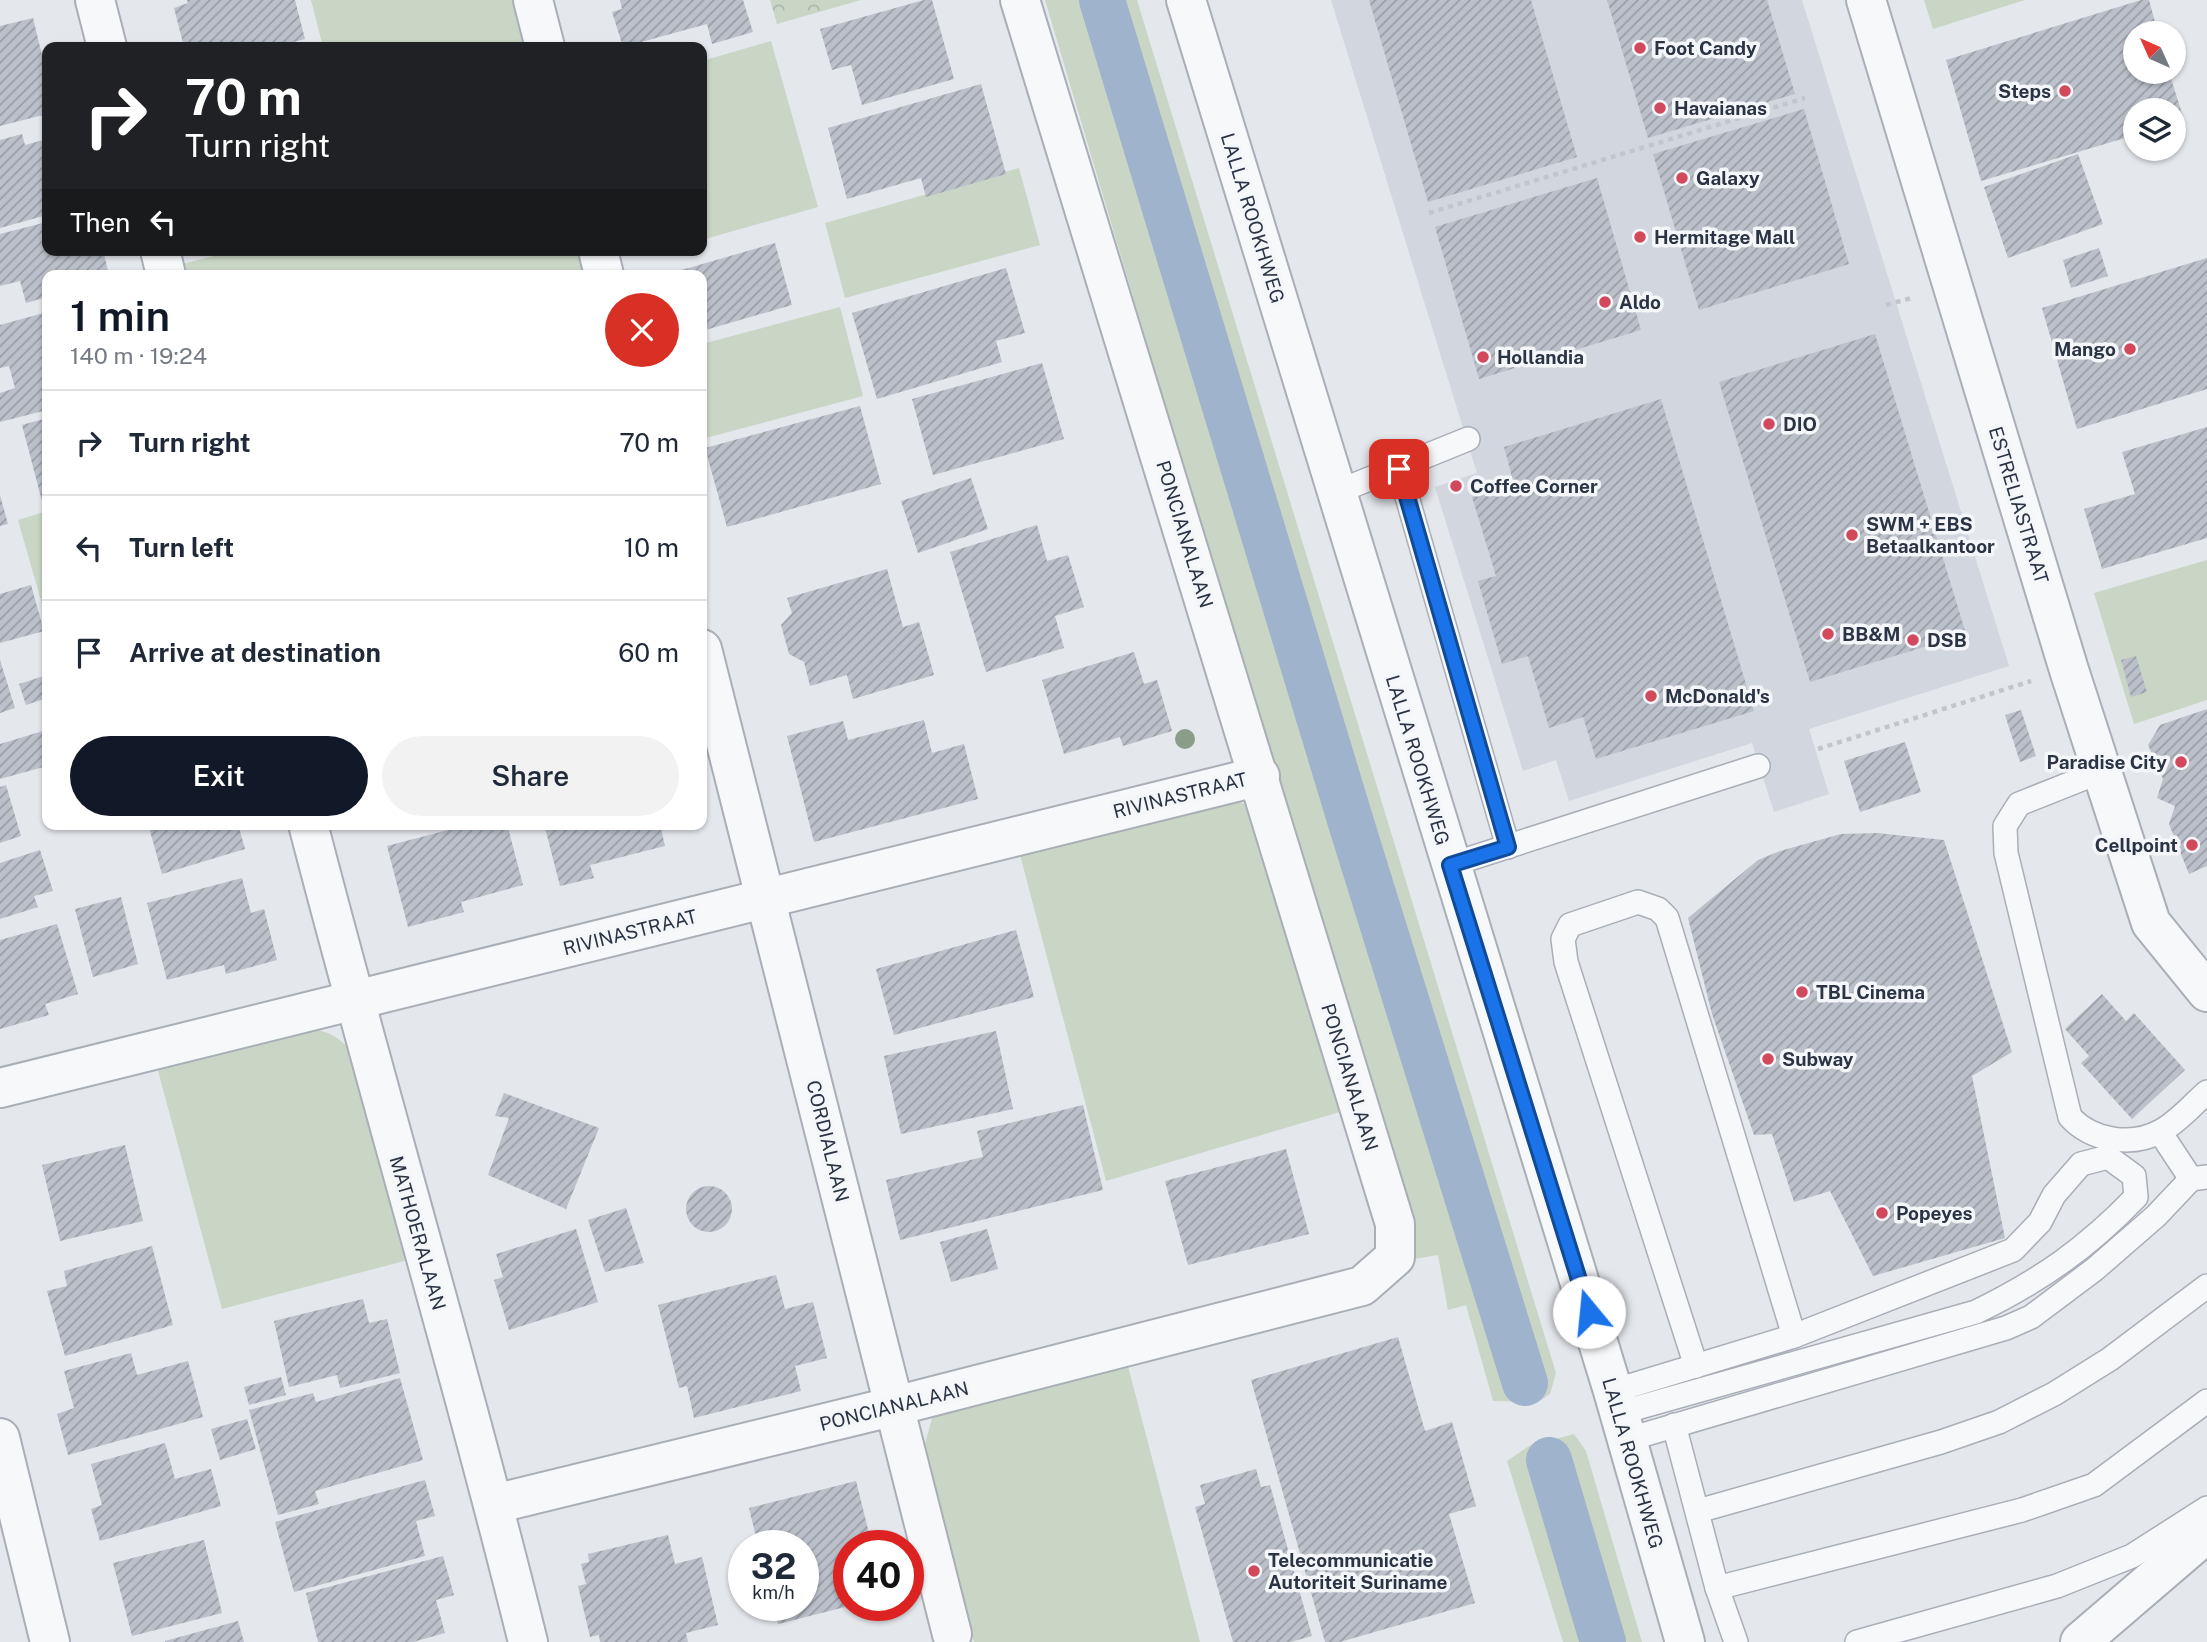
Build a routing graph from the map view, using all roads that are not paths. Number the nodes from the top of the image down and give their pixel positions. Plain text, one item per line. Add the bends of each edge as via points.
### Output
1 (95, 0) edge
2 (533, 0) edge
3 (1020, 0) edge
4 (1186, 0) edge
5 (1866, 0) edge
6 (106, 42) edge
7 (544, 42) edge
8 (1468, 439) dead end
9 (1399, 469) junction
10 (1337, 492) junction
11 (707, 668) edge
12 (1758, 766) dead end
13 (2102, 771) junction
14 (1260, 776) junction
15 (310, 830) edge
16 (1508, 847) junction
17 (1450, 865) junction
18 (766, 896) junction
19 (2207, 992) edge
20 (354, 1003) junction
21 (0, 1088) edge
22 (2207, 1091) edge
23 (2160, 1132) junction
24 (2199, 1178) edge
25 (2207, 1286) edge
26 (1794, 1336) junction
27 (1696, 1366) junction
28 (2207, 1401) edge
29 (895, 1406) junction
30 (1619, 1415) junction
31 (1674, 1425) junction
32 (0, 1438) edge
33 (494, 1504) junction
34 (2207, 1508) edge
35 (1698, 1511) junction
36 (2207, 1533) edge
37 (1717, 1588) junction
38 (952, 1634) dead end
39 (50, 1642) edge
40 (528, 1642) edge
41 (1685, 1642) edge
42 (1736, 1642) edge
43 (1857, 1642) edge
44 (2080, 1642) edge

1 - 6 street
2 - 7 street
3 - 14 street, PONCIANALAAN
4 - 10 street, LALLA ROOKHWEG
5 - 13 street, ESTRELIASTRAAT
8 - 9 lane
9 - 10 lane
9 - 16 lane
10 - 17 street, LALLA ROOKHWEG
11 - 18 street, CORDIALAAN
12 - 16 lane
13 - 19 street, ESTRELIASTRAAT via 2151,923
13 - 23 lane via 2019,804 2005,825 2006,853 2070,1117 2101,1139 2131,1139
14 - 18 street, RIVINASTRAAT
14 - 29 street, PONCIANALAAN via 1395,1224 1395,1256 1362,1286
15 - 20 street, MATHOERALAAN
16 - 17 lane
17 - 30 street, LALLA ROOKHWEG
18 - 20 street, RIVINASTRAAT
18 - 29 street, CORDIALAAN
20 - 21 street, RIVINASTRAAT
20 - 33 street, MATHOERALAAN
22 - 23 lane
23 - 24 lane
24 - 31 lane via 2095,1269 2031,1317
25 - 35 lane via 2110,1359 1999,1422
26 - 27 lane
26 - 27 lane via 1667,918 1658,909 1638,902 1570,925 1563,939 1566,962
26 - 30 lane via 2013,1250 2040,1222 2054,1195 2081,1164 2108,1157 2134,1177 2136,1197 2074,1255 2028,1287 1976,1312
27 - 30 lane
28 - 37 lane via 2094,1485 2022,1510
29 - 33 street, PONCIANALAAN
29 - 38 street, CORDIALAAN
30 - 31 lane
30 - 41 street, LALLA ROOKHWEG
31 - 35 lane
32 - 39 street
33 - 40 street, MATHOERALAAN
34 - 43 lane via 2132,1556 2057,1586
35 - 37 lane
36 - 44 street
37 - 42 lane

